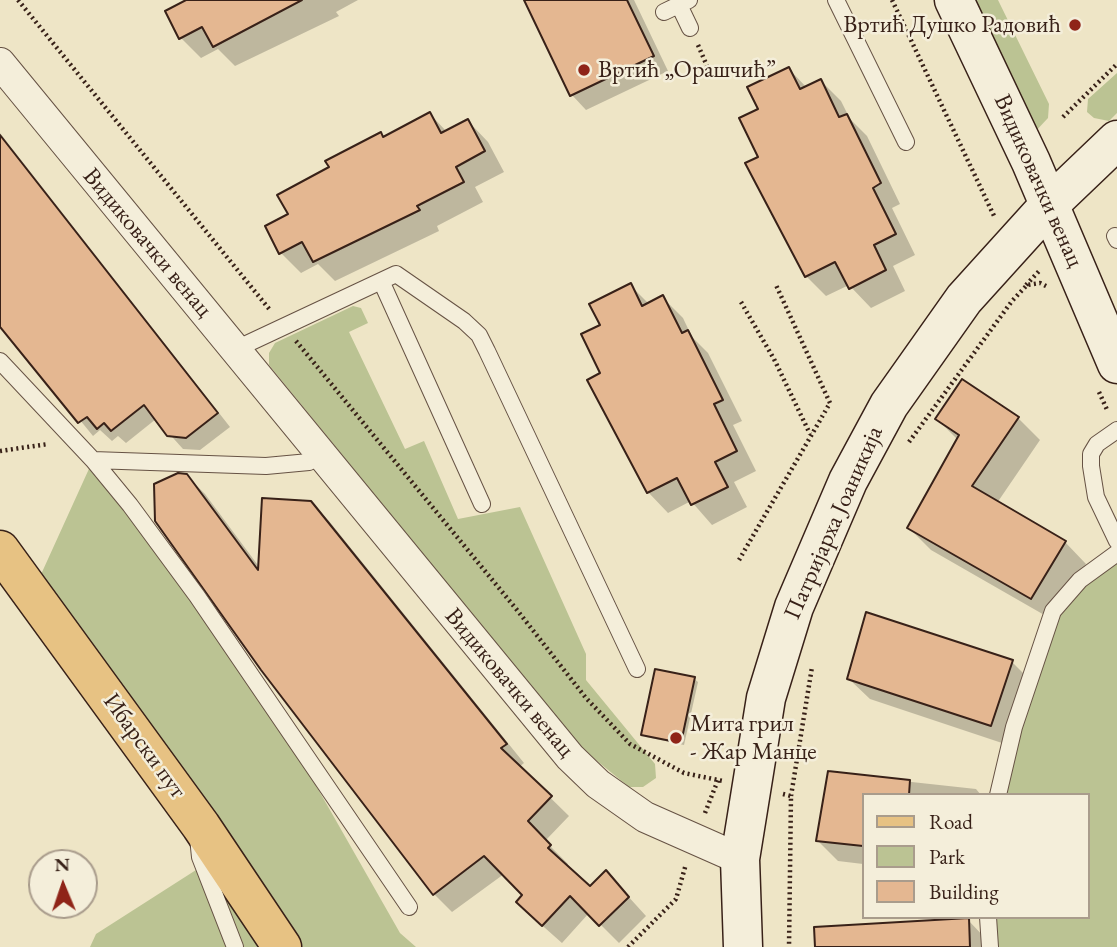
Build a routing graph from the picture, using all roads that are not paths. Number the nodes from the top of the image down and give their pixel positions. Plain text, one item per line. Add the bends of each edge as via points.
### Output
1 (836, 0) edge
2 (954, 0) edge
3 (677, 5) edge
4 (693, 35) road end
5 (0, 63) edge
6 (1117, 140) edge
7 (906, 142) dead end
8 (1050, 204) junction
9 (382, 282) junction
10 (236, 349) junction
11 (0, 361) edge
12 (1106, 373) edge
13 (1116, 430) edge
14 (321, 455) junction
15 (93, 460) junction
16 (482, 504) dead end
17 (1117, 541) edge
18 (0, 550) edge
19 (1117, 553) edge
20 (637, 669) dead end
21 (998, 793) edge
22 (201, 826) junction
23 (740, 859) junction
24 (409, 907) dead end
25 (988, 919) edge
26 (235, 947) edge
27 (282, 947) edge
28 (743, 947) edge
29 (990, 947) edge

1 - 7 lane
2 - 8 main road, Видиковачки венац
3 - 4 lane
5 - 10 street, Видиковачки венац
6 - 8 main road, Патријарха Јоаникија
8 - 12 main road, Видиковачки венац
8 - 23 main road, Патријарха Јоаникија via 964,299 930,345 889,405 848,481 811,562 733,784
9 - 10 lane
9 - 16 lane
9 - 20 lane via 397,274 479,335
10 - 14 street, Видиковачки венац
11 - 15 lane
13 - 17 lane via 1097,444 1091,466 1096,497
14 - 15 lane via 309,462 265,466
14 - 23 street, Видиковачки венац via 570,757 622,803
15 - 24 lane via 197,596
18 - 22 main road, Ибарски пут
19 - 21 lane via 1080,580 1053,611 1018,715
22 - 26 lane via 200,857
22 - 27 main road, Ибарски пут
23 - 28 main road, Патријарха Јоаникија
25 - 29 lane

